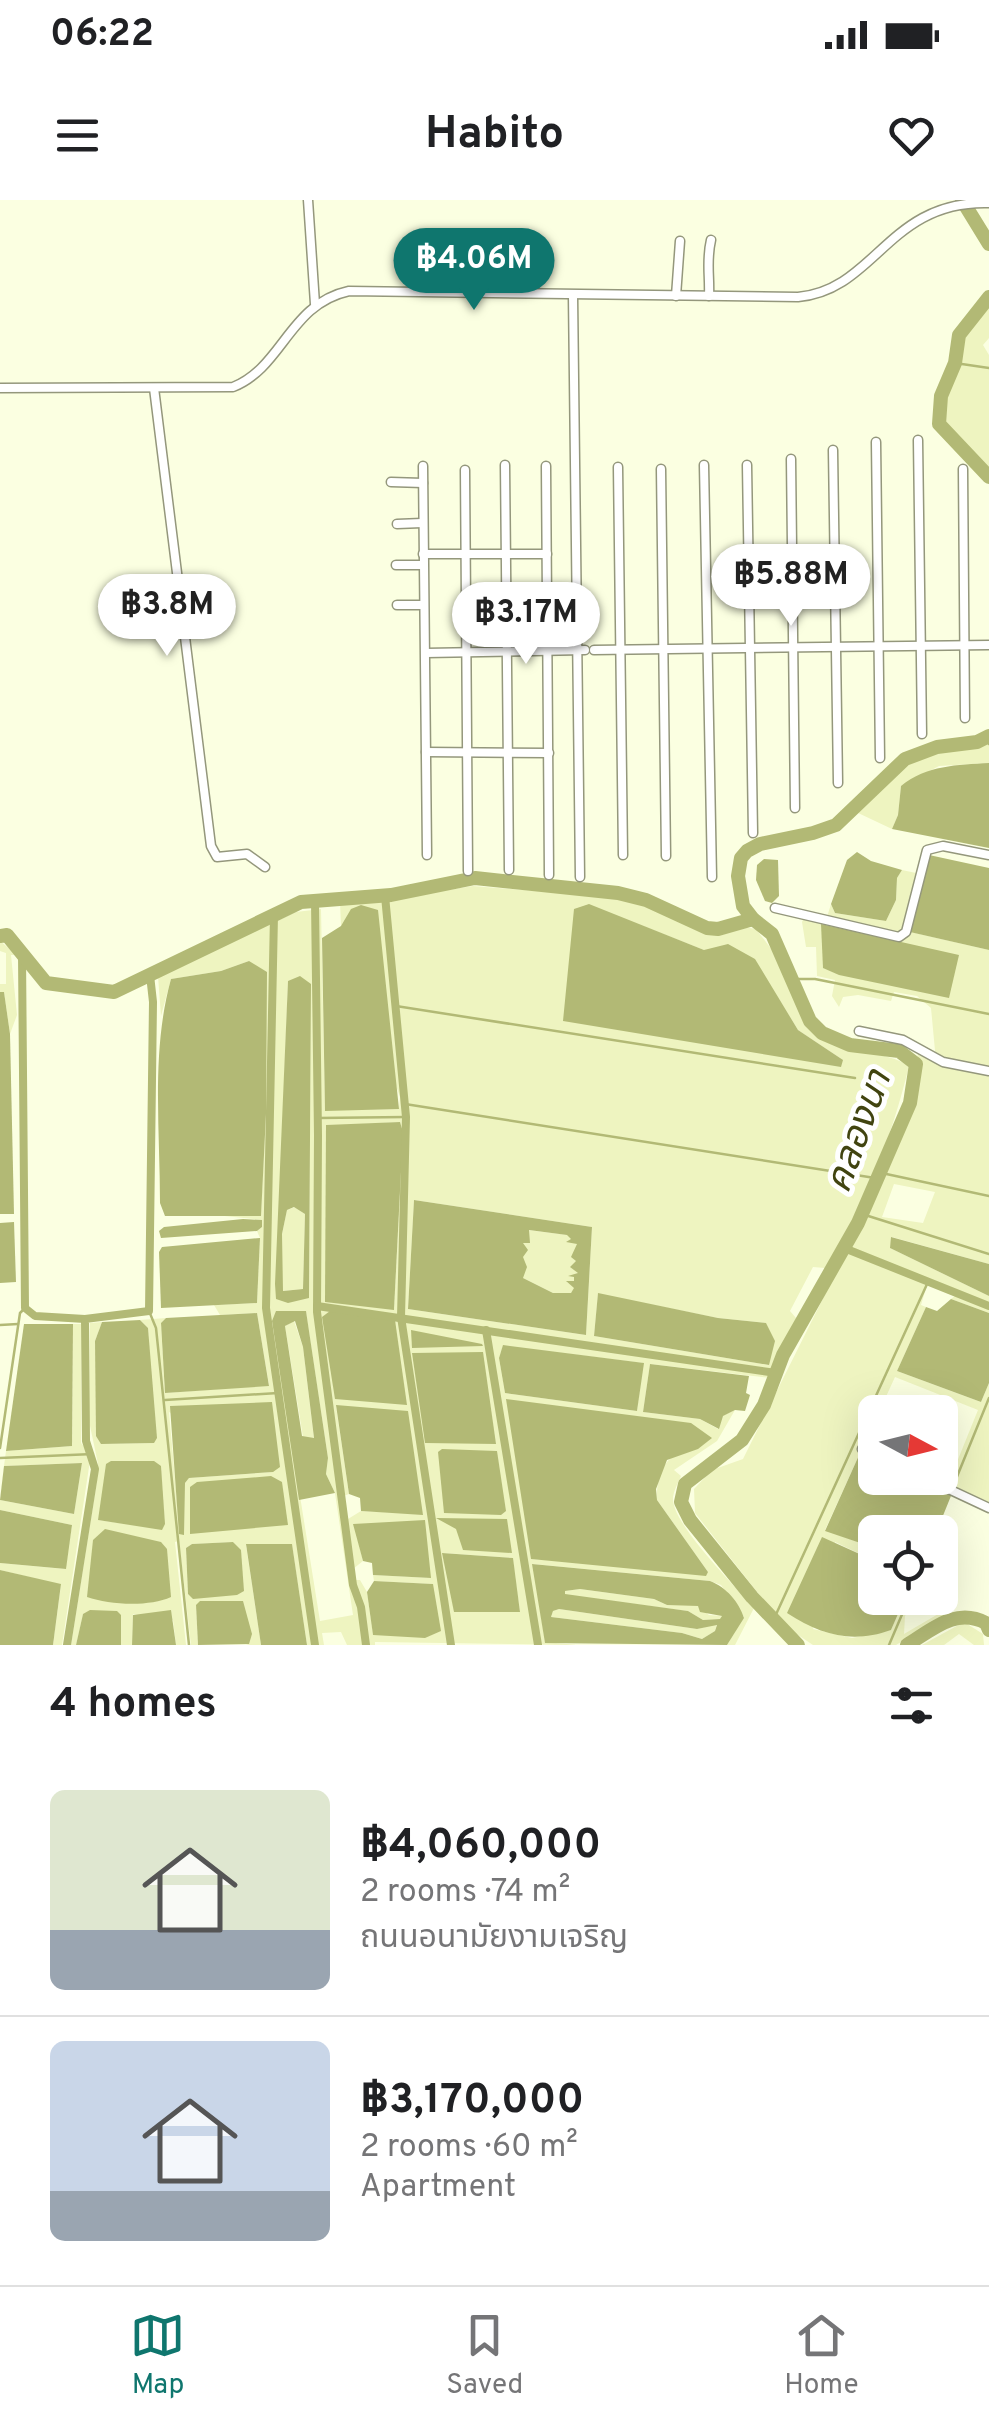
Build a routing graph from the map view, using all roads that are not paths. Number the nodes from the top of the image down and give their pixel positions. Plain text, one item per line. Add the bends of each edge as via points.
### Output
1 (308, 200) edge
2 (970, 202) edge
3 (989, 203) edge
4 (711, 240) dead end
5 (680, 241) dead end
6 (573, 294) junction
7 (676, 296) junction
8 (709, 296) junction
9 (315, 304) junction
10 (0, 388) edge
11 (154, 388) junction
12 (918, 440) dead end
13 (876, 442) dead end
14 (833, 450) dead end
15 (791, 459) dead end
16 (505, 465) dead end
17 (748, 465) dead end
18 (423, 466) dead end
19 (546, 466) dead end
20 (618, 466) dead end
21 (704, 466) dead end
22 (661, 469) dead end
23 (963, 469) dead end
24 (464, 470) dead end
25 (391, 482) dead end
26 (422, 483) junction
27 (397, 524) dead end
28 (422, 524) junction
29 (423, 554) junction
30 (464, 554) junction
31 (505, 554) junction
32 (547, 554) junction
33 (423, 564) junction
34 (396, 565) dead end
35 (397, 605) dead end
36 (424, 605) junction
37 (966, 645) junction
38 (989, 645) edge
39 (880, 646) junction
40 (923, 646) junction
41 (838, 647) junction
42 (752, 648) junction
43 (794, 648) junction
44 (708, 649) junction
45 (622, 650) junction
46 (665, 650) junction
47 (549, 651) junction
48 (585, 651) junction
49 (467, 652) junction
50 (508, 652) junction
51 (426, 653) junction
52 (964, 718) dead end
53 (922, 734) dead end
54 (426, 752) junction
55 (549, 752) junction
56 (467, 753) junction
57 (508, 753) junction
58 (880, 758) dead end
59 (838, 783) dead end
60 (795, 808) dead end
61 (753, 832) dead end
62 (427, 855) dead end
63 (623, 855) dead end
64 (989, 855) edge
65 (666, 856) dead end
66 (265, 867) dead end
67 (468, 870) dead end
68 (508, 870) dead end
69 (549, 875) dead end
70 (580, 877) dead end
71 (712, 878) dead end
72 (775, 908) dead end
73 (860, 1030) dead end
74 (989, 1071) edge
75 (958, 1493) edge
76 (989, 1508) edge

1 - 9 street
2 - 3 street
2 - 8 street via 912,220 825,292
4 - 8 street
5 - 7 street
6 - 7 street
6 - 9 street via 349,291
6 - 48 street
7 - 8 street
9 - 11 street via 245,382
10 - 11 street
11 - 66 street via 211,846 217,857 247,854
12 - 40 street
13 - 39 street
14 - 41 street
15 - 43 street
16 - 31 street
17 - 42 street
18 - 26 street
19 - 32 street
20 - 45 street
21 - 44 street
22 - 46 street
23 - 37 street
24 - 30 street
25 - 26 street
26 - 28 street
27 - 28 street
28 - 29 street
29 - 30 street
29 - 33 street
30 - 31 street
30 - 49 street
31 - 32 street
31 - 50 street
32 - 47 street
33 - 34 street
33 - 36 street
35 - 36 street
36 - 51 street
37 - 38 street
37 - 40 street
37 - 52 street
39 - 40 street
39 - 41 street
39 - 58 street
40 - 53 street
41 - 43 street
41 - 59 street
42 - 43 street
42 - 44 street
42 - 61 street
43 - 60 street
44 - 46 street
44 - 71 street
45 - 46 street
45 - 48 street
45 - 63 street
46 - 65 street
47 - 48 street
47 - 50 street
47 - 55 street
48 - 70 street
49 - 50 street
49 - 51 street
49 - 56 street
50 - 57 street
51 - 54 street
54 - 56 street
54 - 62 street
55 - 57 street
55 - 69 street
56 - 57 street
56 - 67 street
57 - 68 street
64 - 72 street via 943,846 927,850 906,932 899,937
73 - 74 street via 903,1040 944,1062
75 - 76 street

